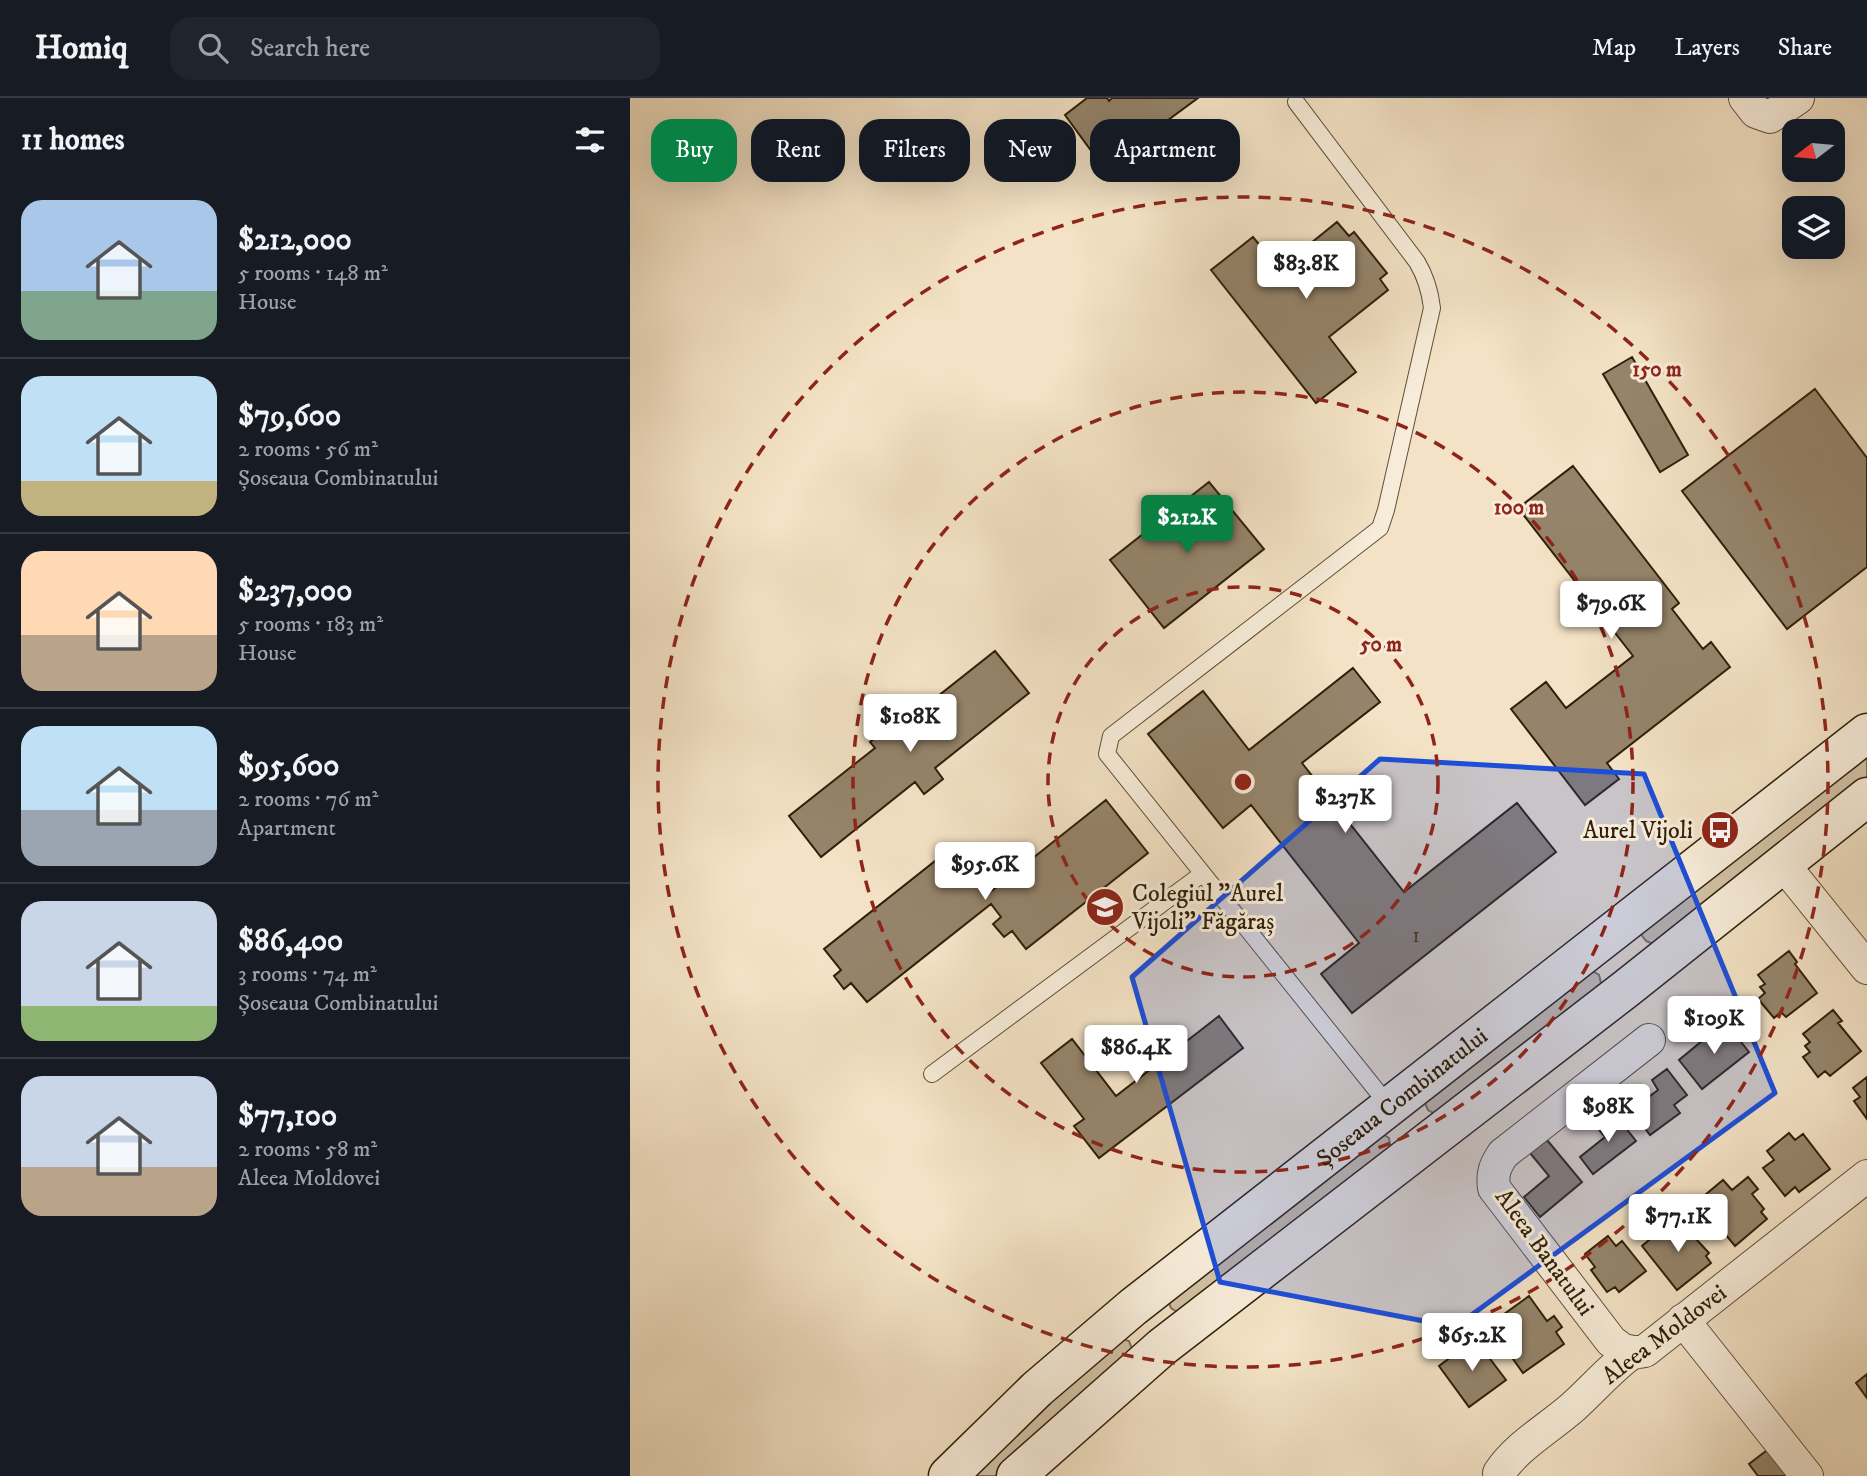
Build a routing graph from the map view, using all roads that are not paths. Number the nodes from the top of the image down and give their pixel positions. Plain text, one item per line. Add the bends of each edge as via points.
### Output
1 (1745, 98) edge
2 (1798, 98) edge
3 (1296, 102) dead end
4 (1867, 733) edge
5 (1867, 797) edge
6 (1783, 864) junction
7 (1202, 874) junction
8 (1594, 946) junction
9 (1867, 968) edge
10 (1627, 988) junction
11 (1649, 1040) dead end
12 (932, 1074) dead end
13 (1389, 1106) junction
14 (1420, 1148) junction
15 (1867, 1176) edge
16 (1133, 1307) junction
17 (1683, 1320) junction
18 (1162, 1347) junction
19 (1633, 1352) junction
20 (1499, 1473) dead end
21 (948, 1476) edge
22 (1016, 1476) edge
23 (1807, 1476) edge

1 - 2 street via 1756,112 1770,117
3 - 7 lane via 1417,262 1428,284 1432,308 1380,528 1111,736 1107,754
4 - 8 main road, Șoseaua Combinatului
5 - 6 main road
6 - 9 street
6 - 10 main road
7 - 12 lane
7 - 13 lane
8 - 10 main road
8 - 13 main road, Șoseaua Combinatului
10 - 14 main road
11 - 19 street, Aleea Banatului via 1503,1154 1493,1177 1494,1188 1611,1341
13 - 14 main road
13 - 16 main road, Șoseaua Combinatului
14 - 18 main road
15 - 17 street, Aleea Moldovei
16 - 18 main road
16 - 21 main road, Șoseaua Combinatului via 1037,1389
17 - 19 street, Aleea Moldovei via 1645,1351
17 - 23 street
18 - 22 main road
19 - 20 street, Aleea Moldovei via 1528,1441

